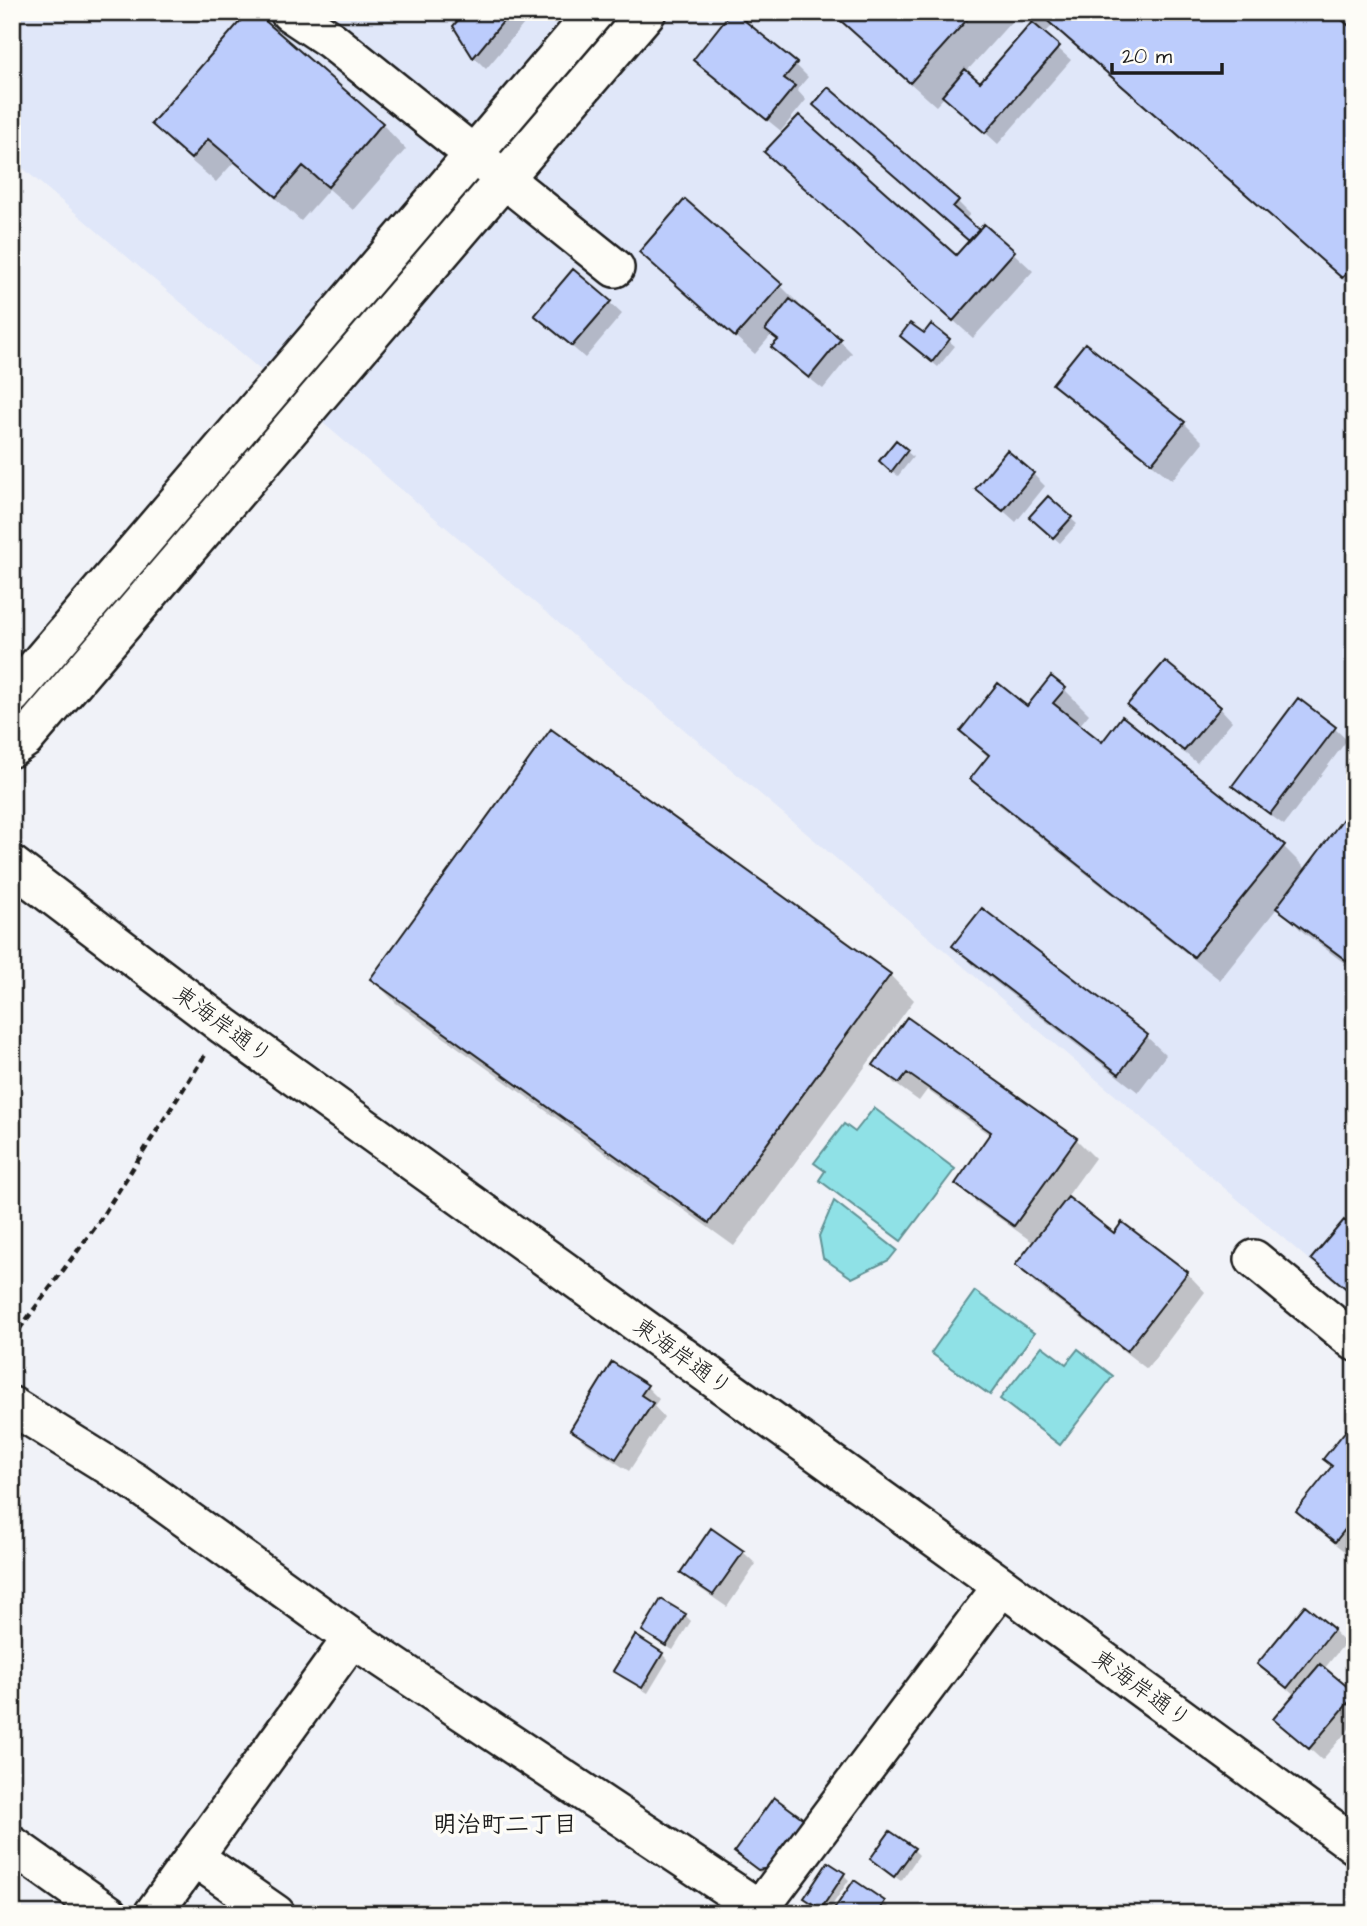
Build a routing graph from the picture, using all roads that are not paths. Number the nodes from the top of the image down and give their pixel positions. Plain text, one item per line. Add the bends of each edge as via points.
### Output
1 (595, 12) edge
2 (647, 12) edge
3 (304, 16) edge
4 (473, 155) junction
5 (504, 180) junction
6 (615, 268) dead end
7 (12, 695) edge
8 (12, 748) edge
9 (12, 865) edge
10 (1254, 1259) dead end
11 (1355, 1342) edge
12 (12, 1406) edge
13 (1002, 1586) junction
14 (352, 1638) junction
15 (12, 1845) edge
16 (1355, 1845) edge
17 (194, 1857) junction
18 (761, 1912) edge
19 (109, 1914) edge
20 (153, 1914) edge
21 (276, 1914) edge

1 - 4 street
2 - 5 street
3 - 4 street
4 - 5 street
4 - 7 street
5 - 6 street
5 - 8 street via 25,739
9 - 13 street, 東海岸通り via 224,1026
10 - 11 street
12 - 14 street via 135,1482
13 - 16 street, 東海岸通り
13 - 18 street
14 - 17 street
14 - 18 street
15 - 19 street
17 - 20 street
17 - 21 street

